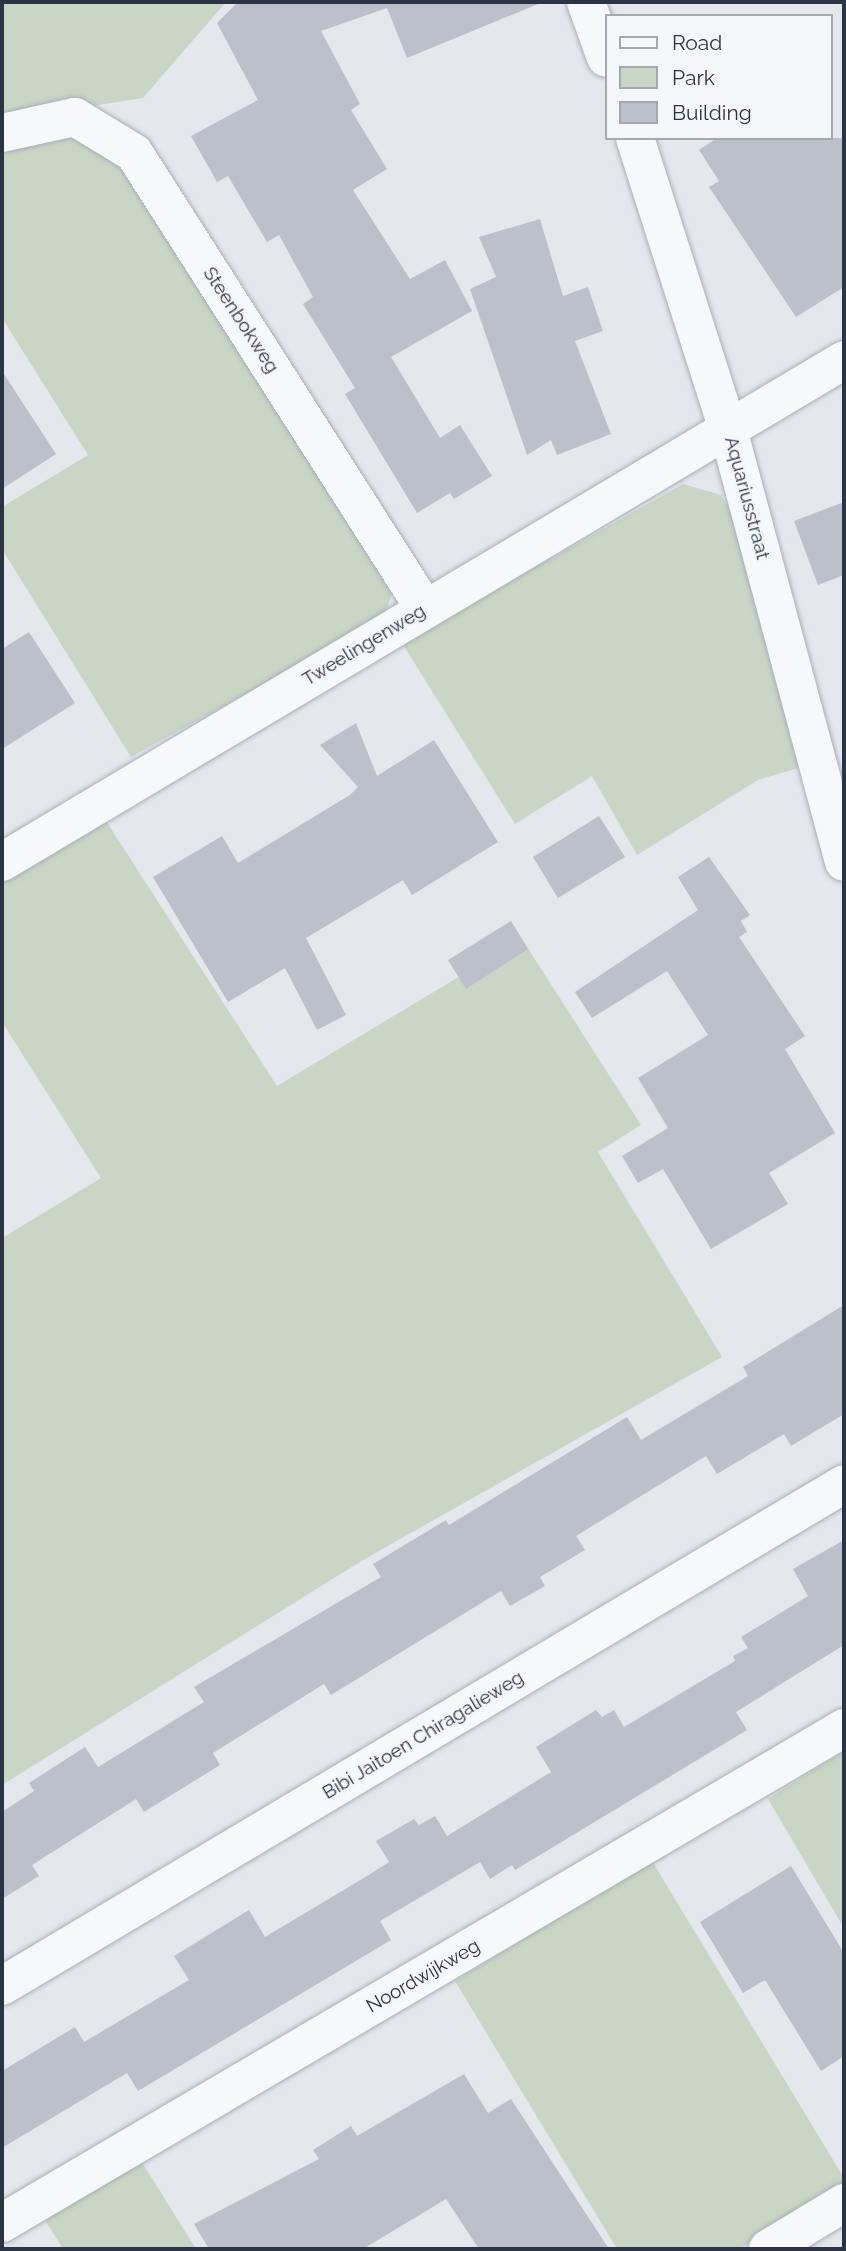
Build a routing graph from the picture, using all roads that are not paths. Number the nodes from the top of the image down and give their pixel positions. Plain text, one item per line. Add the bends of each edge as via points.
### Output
1 (586, 2) edge
2 (604, 52) edge
3 (2, 133) edge
4 (636, 140) edge
5 (844, 360) edge
6 (728, 429) junction
7 (425, 608) junction
8 (2, 862) edge
9 (844, 862) edge
10 (844, 1484) edge
11 (844, 1728) edge
12 (2, 1986) edge
13 (844, 2203) edge
14 (2, 2223) edge
15 (768, 2249) edge

1 - 2 street
3 - 7 street, Steenbokweg via 75,117 134,153
4 - 6 street, Aquariusstraat
5 - 6 street, Tweelingenweg
6 - 7 street, Tweelingenweg
6 - 9 street, Aquariusstraat
7 - 8 street, Tweelingenweg
10 - 12 street, Bibi Jaitoen Chiragalieweg
11 - 14 street, Noordwijkweg
13 - 15 street

